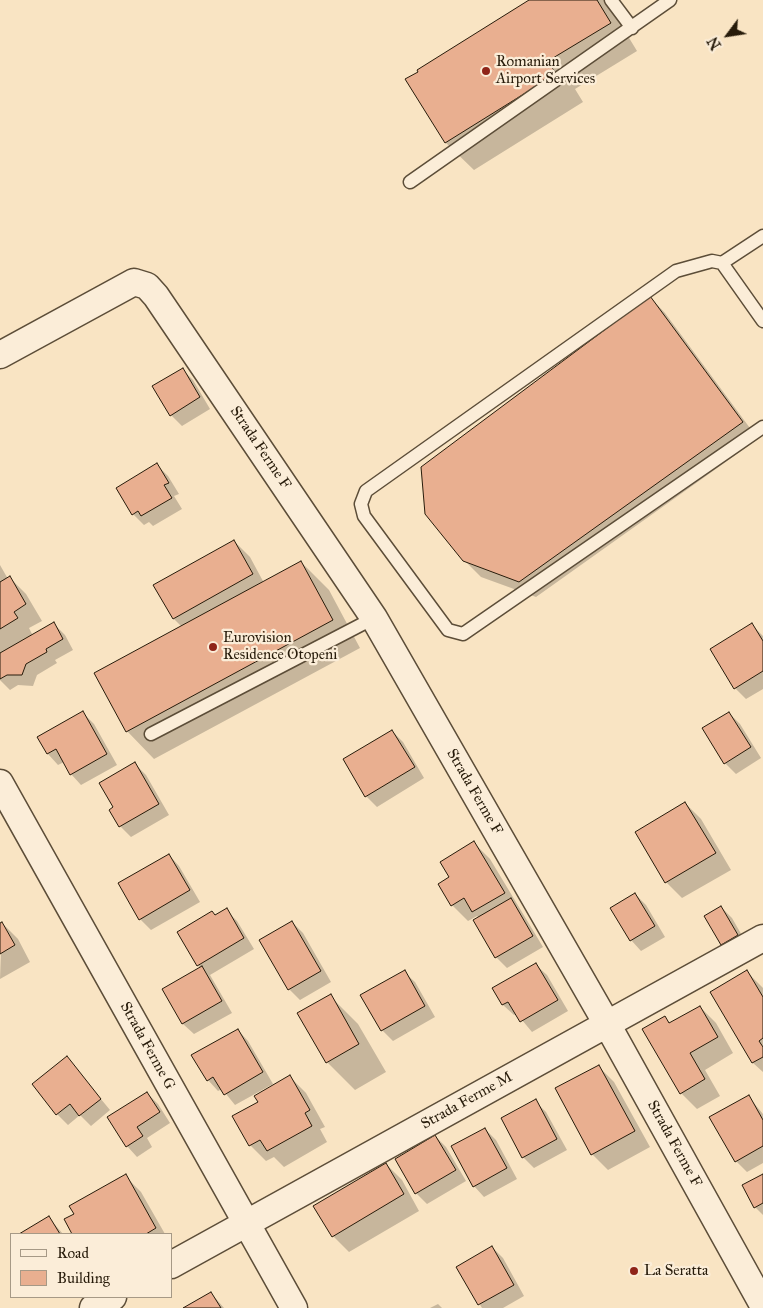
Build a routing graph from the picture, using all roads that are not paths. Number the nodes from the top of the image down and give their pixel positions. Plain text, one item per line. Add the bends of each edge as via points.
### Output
1 (611, 0) edge
2 (670, 0) edge
3 (632, 28) junction
4 (410, 182) dead end
5 (763, 236) edge
6 (722, 263) junction
7 (763, 321) edge
8 (0, 355) edge
9 (763, 427) edge
10 (374, 618) junction
11 (151, 734) dead end
12 (0, 783) edge
13 (763, 938) edge
14 (608, 1024) junction
15 (246, 1223) junction
16 (172, 1264) edge
17 (111, 1298) edge
18 (763, 1305) edge
19 (93, 1308) edge
20 (294, 1308) edge

1 - 3 lane
2 - 3 lane
3 - 4 lane
5 - 6 lane
6 - 7 lane
6 - 9 lane via 712,262 676,271 366,491 362,510 448,630 463,634
8 - 10 street, Strada Ferme F via 134,282 147,286
10 - 11 lane
10 - 14 street, Strada Ferme F
12 - 15 street, Strada Ferme G
13 - 14 street, Strada Ferme M
14 - 15 street, Strada Ferme M
14 - 18 street, Strada Ferme F
15 - 16 street, Strada Ferme M
15 - 20 street, Strada Ferme G
17 - 19 street

